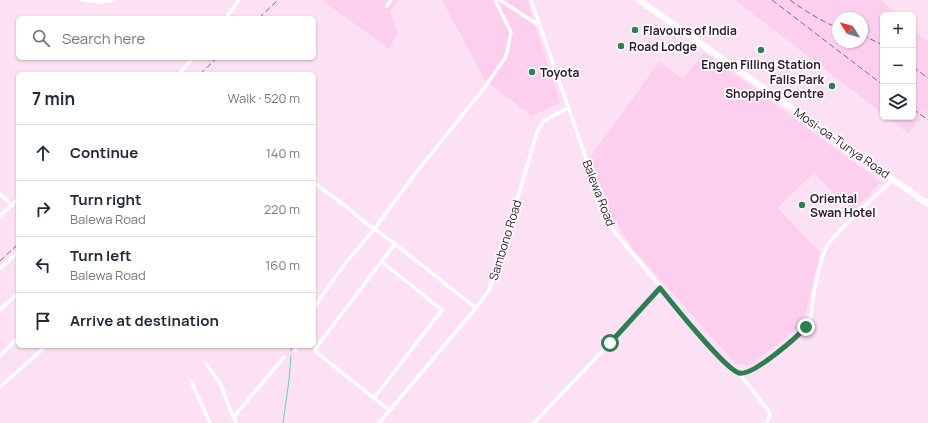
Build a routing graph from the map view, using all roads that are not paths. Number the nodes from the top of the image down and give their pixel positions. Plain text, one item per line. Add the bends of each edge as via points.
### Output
1 (82, 0) edge
2 (114, 0) edge
3 (239, 0) edge
4 (391, 0) edge
5 (495, 0) edge
6 (500, 0) edge
7 (532, 0) edge
8 (639, 0) edge
9 (387, 6) dead end
10 (227, 16) edge
11 (540, 26) junction
12 (191, 60) edge
13 (181, 72) edge
14 (568, 108) junction
15 (893, 179) junction
16 (316, 184) edge
17 (0, 194) edge
18 (16, 201) edge
19 (928, 204) edge
20 (12, 205) junction
21 (0, 216) edge
22 (375, 228) junction
23 (395, 244) junction
24 (16, 254) edge
25 (382, 262) junction
26 (0, 270) edge
27 (660, 288) junction
28 (16, 295) edge
29 (316, 305) edge
30 (476, 308) junction
31 (0, 310) edge
32 (16, 340) edge
33 (44, 348) edge
34 (316, 348) edge
35 (316, 348) edge
36 (0, 356) edge
37 (284, 357) dead end
38 (206, 363) dead end
39 (739, 373) junction
40 (191, 381) dead end
41 (0, 387) edge
42 (374, 398) junction
43 (389, 410) junction
44 (235, 422) edge
45 (210, 423) edge
46 (379, 423) edge
47 (534, 423) edge
48 (767, 423) edge

1 - 2 street
3 - 10 street
4 - 9 street
5 - 22 street via 511,32 505,58
6 - 11 street
7 - 11 street, Balewa Road
8 - 15 highway, Mosi-oa-Tunya Road
11 - 14 street, Balewa Road
12 - 13 street
14 - 27 street, Balewa Road via 612,229
14 - 30 street, Sambono Road via 544,120 537,132 496,272 489,290
15 - 19 highway, Mosi-oa-Tunya Road
15 - 39 street via 827,246 806,327 779,352 744,374
16 - 22 street
17 - 20 street
18 - 20 street
20 - 21 street
22 - 23 street
22 - 29 street via 344,265
23 - 25 street
23 - 30 street
24 - 26 street
25 - 34 street
25 - 42 street via 442,310
27 - 39 street, Balewa Road via 713,350
27 - 47 street
28 - 31 street
30 - 43 street, Sambono Road
32 - 36 street
33 - 41 street
35 - 42 street via 316,352
37 - 44 street via 237,413
38 - 44 street via 220,383
39 - 48 street, Balewa Road via 768,410 770,414
40 - 45 street
42 - 43 street
43 - 46 street, Sambono Road

